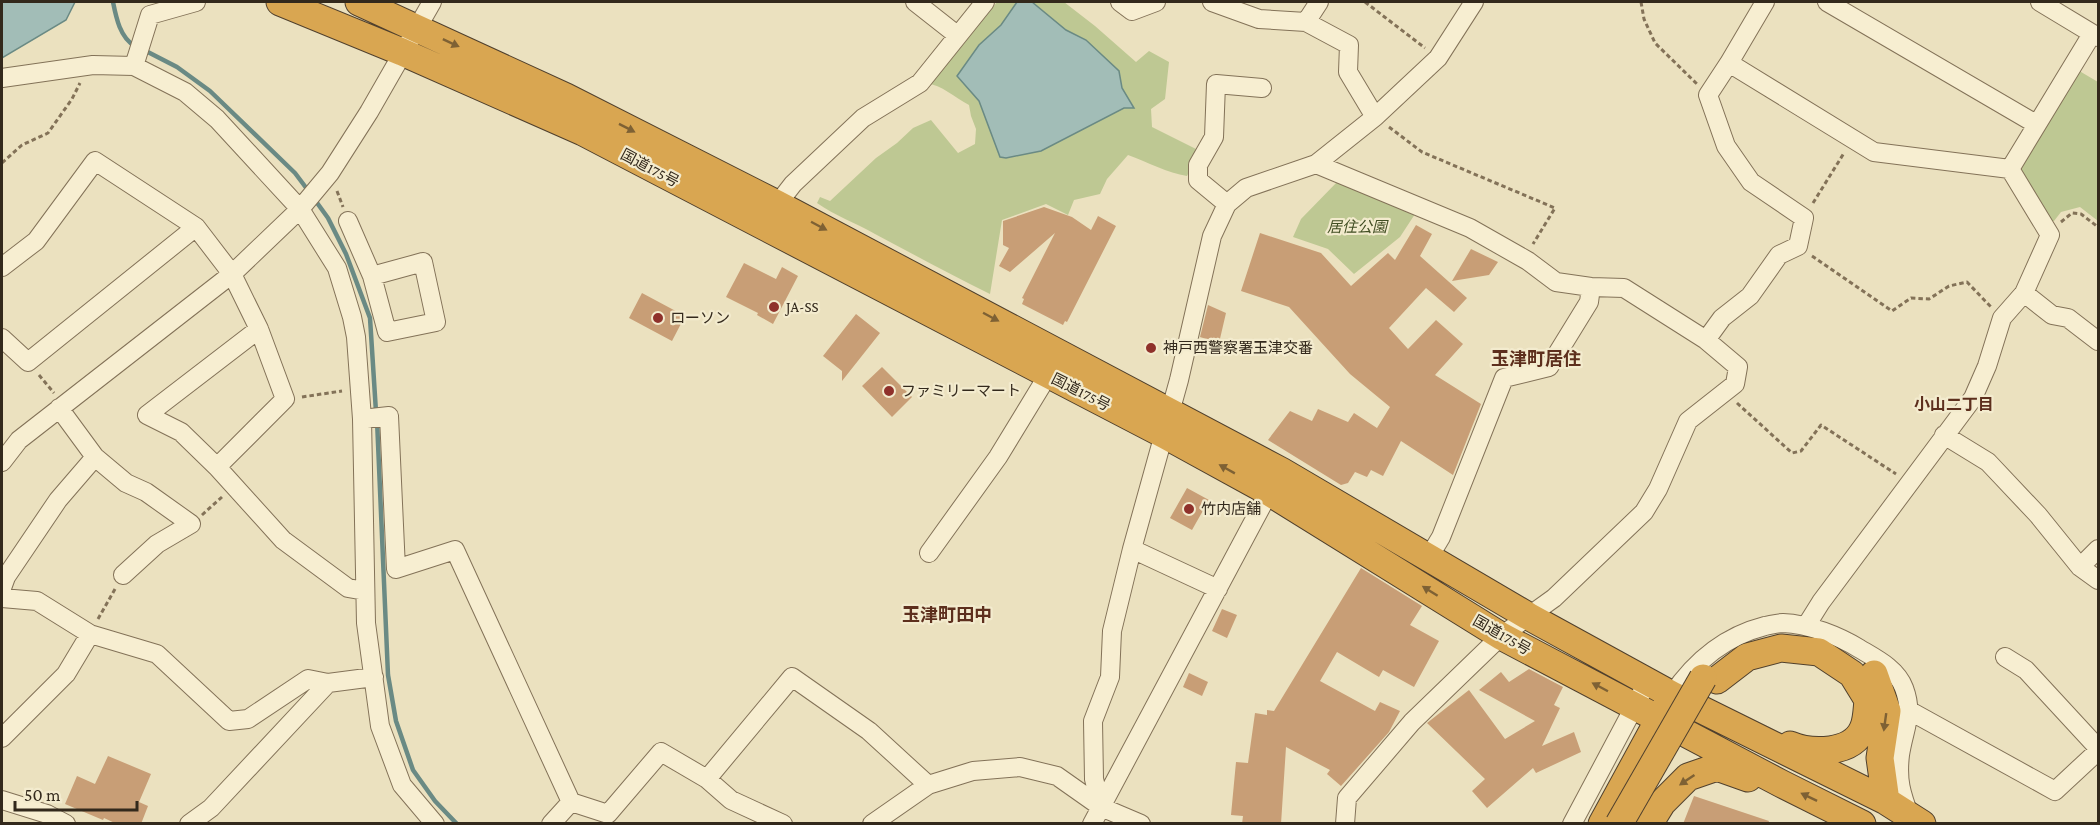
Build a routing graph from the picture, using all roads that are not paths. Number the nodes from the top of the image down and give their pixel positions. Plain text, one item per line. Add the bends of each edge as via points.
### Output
1 (196, 2) edge
2 (280, 2) edge
3 (359, 2) edge
4 (432, 2) edge
5 (915, 2) edge
6 (985, 2) edge
7 (1120, 2) edge
8 (1156, 2) edge
9 (1212, 2) edge
10 (1319, 2) edge
11 (1474, 2) edge
12 (1765, 2) edge
13 (1827, 2) edge
14 (2053, 5) edge
15 (153, 8) edge
16 (1306, 22) junction
17 (417, 27) junction
18 (957, 35) junction
19 (2095, 35) edge
20 (402, 52) junction
21 (1729, 63) junction
22 (134, 66) junction
23 (2, 78) edge
24 (1262, 88) dead end
25 (1375, 117) junction
26 (2037, 124) junction
27 (1316, 164) junction
28 (2010, 169) junction
29 (777, 204) junction
30 (1227, 204) junction
31 (300, 209) junction
32 (348, 221) road end
33 (762, 226) junction
34 (196, 227) junction
35 (2, 267) edge
36 (232, 274) junction
37 (372, 276) junction
38 (1590, 287) junction
39 (2024, 293) junction
40 (259, 329) junction
41 (387, 332) junction
42 (356, 337) junction
43 (2, 338) edge
44 (1706, 339) junction
45 (2098, 341) edge
46 (1048, 375) junction
47 (61, 406) junction
48 (362, 419) junction
49 (1168, 423) junction
50 (1944, 435) junction
51 (94, 457) junction
52 (2, 462) edge
53 (217, 467) junction
54 (1275, 481) junction
55 (1132, 549) junction
56 (2098, 549) edge
57 (929, 553) dead end
58 (1429, 557) junction
59 (2080, 567) junction
60 (396, 569) junction
61 (123, 575) road end
62 (2098, 580) edge
63 (364, 583) junction
64 (2, 588) edge
65 (1218, 589) junction
66 (2, 598) edge
67 (1528, 616) junction
68 (1806, 626) junction
69 (90, 634) junction
70 (1501, 636) junction
71 (2005, 657) dead end
72 (374, 678) junction
73 (1710, 679) junction
74 (1648, 681) junction
75 (328, 683) junction
76 (1672, 695) junction
77 (1636, 706) junction
78 (1910, 711) junction
79 (1713, 717) junction
80 (1659, 719) junction
81 (2, 738) edge
82 (2098, 750) edge
83 (707, 779) junction
84 (1782, 784) junction
85 (928, 785) junction
86 (2, 800) edge
87 (571, 801) junction
88 (1886, 801) junction
89 (1101, 807) junction
90 (45, 819) edge
91 (1916, 820) edge
92 (66, 824) edge
93 (189, 824) edge
94 (435, 824) edge
95 (551, 824) edge
96 (783, 824) edge
97 (872, 824) edge
98 (1092, 824) edge
99 (1141, 824) edge
100 (1345, 824) edge
101 (1572, 824) edge
102 (1602, 824) edge
103 (1619, 824) edge
104 (1635, 824) edge
105 (1649, 824) edge
106 (1862, 824) edge

1 - 15 street
2 - 20 highway, 国道175号
3 - 17 highway, 国道175号
4 - 17 street
5 - 18 street
6 - 18 street
7 - 8 street via 1132,10
9 - 16 street via 1259,19
10 - 16 street
11 - 25 street via 1438,58
12 - 21 street
13 - 26 street
14 - 19 street
15 - 22 street
16 - 25 street via 1349,45 1348,72
17 - 20 street
17 -> 29 highway, 国道175号
18 - 29 street via 920,83 863,118
19 - 26 street
20 - 31 street via 330,173
20 - 33 highway, 国道175号 via 583,132
21 - 28 street via 1874,152
21 - 44 street via 1708,95 1726,146 1751,182 1804,218 1798,246 1779,255 1750,296 1722,318
22 - 23 street via 87,66
22 - 31 street via 185,92 217,119
24 - 30 street via 1216,84 1214,137 1198,165 1198,180
25 - 27 street
26 - 28 street
27 - 30 street via 1246,188
27 - 38 street via 1470,228 1556,282
28 - 39 street via 2050,235
29 - 33 street
29 -> 49 highway, 国道175号
30 - 49 street via 1212,236
31 - 36 street
31 - 42 street via 337,268
32 - 37 street
33 - 46 highway, 国道175号
34 - 35 street via 95,161 36,241
34 - 36 street
34 - 43 street via 28,362
36 - 40 street
36 - 47 street
37 - 41 street
37 - 41 street via 423,262 436,322
38 - 44 street via 1624,288
38 - 58 street via 1589,302 1549,366 1504,378 1441,537
39 - 45 street via 2052,315 2068,318
39 - 50 street via 2002,318 1973,398
40 - 53 street via 285,399
40 - 53 street via 147,415 181,432
41 - 42 street
42 - 48 street
44 - 67 street via 1738,367 1735,384 1688,422 1644,512 1554,598
46 - 49 highway, 国道175号
46 - 57 street via 998,457
47 - 51 street
47 - 52 street via 19,440
48 - 60 street via 389,416
48 - 63 street
49 - 54 highway, 国道175号
49 - 55 street
50 - 59 street via 1988,462
50 - 68 street
51 - 61 street via 126,483 146,492 191,524 157,544
51 - 64 street via 58,500 6,576
53 - 63 street via 283,540 348,588
54 - 58 highway, 国道175号
54 - 65 street
70 -> 54 highway, 国道175号
55 - 65 street
55 - 89 street via 1112,631 1110,677 1093,721 1094,779
56 - 59 street
58 - 67 highway, 国道175号
59 - 62 street
60 - 63 street
60 - 87 street via 455,550
63 - 72 street
65 - 89 street
66 - 69 street via 37,601
67 - 70 street
67 - 74 highway, 国道175号
68 - 76 street via 1781,622 1725,641 1685,675
68 - 78 street via 1853,645 1888,666 1903,686
69 - 75 street via 157,654 229,722 248,719 308,679
69 - 81 street via 66,674
77 -> 70 highway, 国道175号
70 - 100 street via 1412,722 1347,798
71 - 82 street via 2026,670
72 - 75 street
72 - 94 street via 380,726 402,785
73 - 79 highway via 1747,657 1781,648 1819,652 1852,674 1868,700 1863,729 1848,745 1818,752 1793,747 1744,724
73 -> 88 highway via 1724,656 1770,634 1797,633 1824,639 1847,653 1873,673 1887,711 1880,758
73 - 103 highway, bridge
73 - 104 highway
74 - 76 highway, 国道175号
74 - 77 street
75 - 93 street via 211,807
76 - 79 highway, 国道175号
76 - 80 highway
77 - 80 highway, 国道175号
77 - 101 street
78 - 82 street via 2055,791
78 - 91 street via 1900,755 1899,790
79 - 88 highway, 国道175号
80 - 84 highway, 国道175号
80 - 102 highway
83 - 85 street via 792,677 869,731
83 - 87 street via 661,752 608,814
83 - 96 street via 731,800
84 -> 105 highway via 1717,767 1688,777 1662,803
106 -> 84 highway, 国道175号
85 - 89 street via 973,771 1020,767 1057,776
85 - 97 street
86 - 90 street
87 - 95 street
88 - 91 highway, 国道175号
89 - 98 street
89 - 99 street
90 - 92 street

